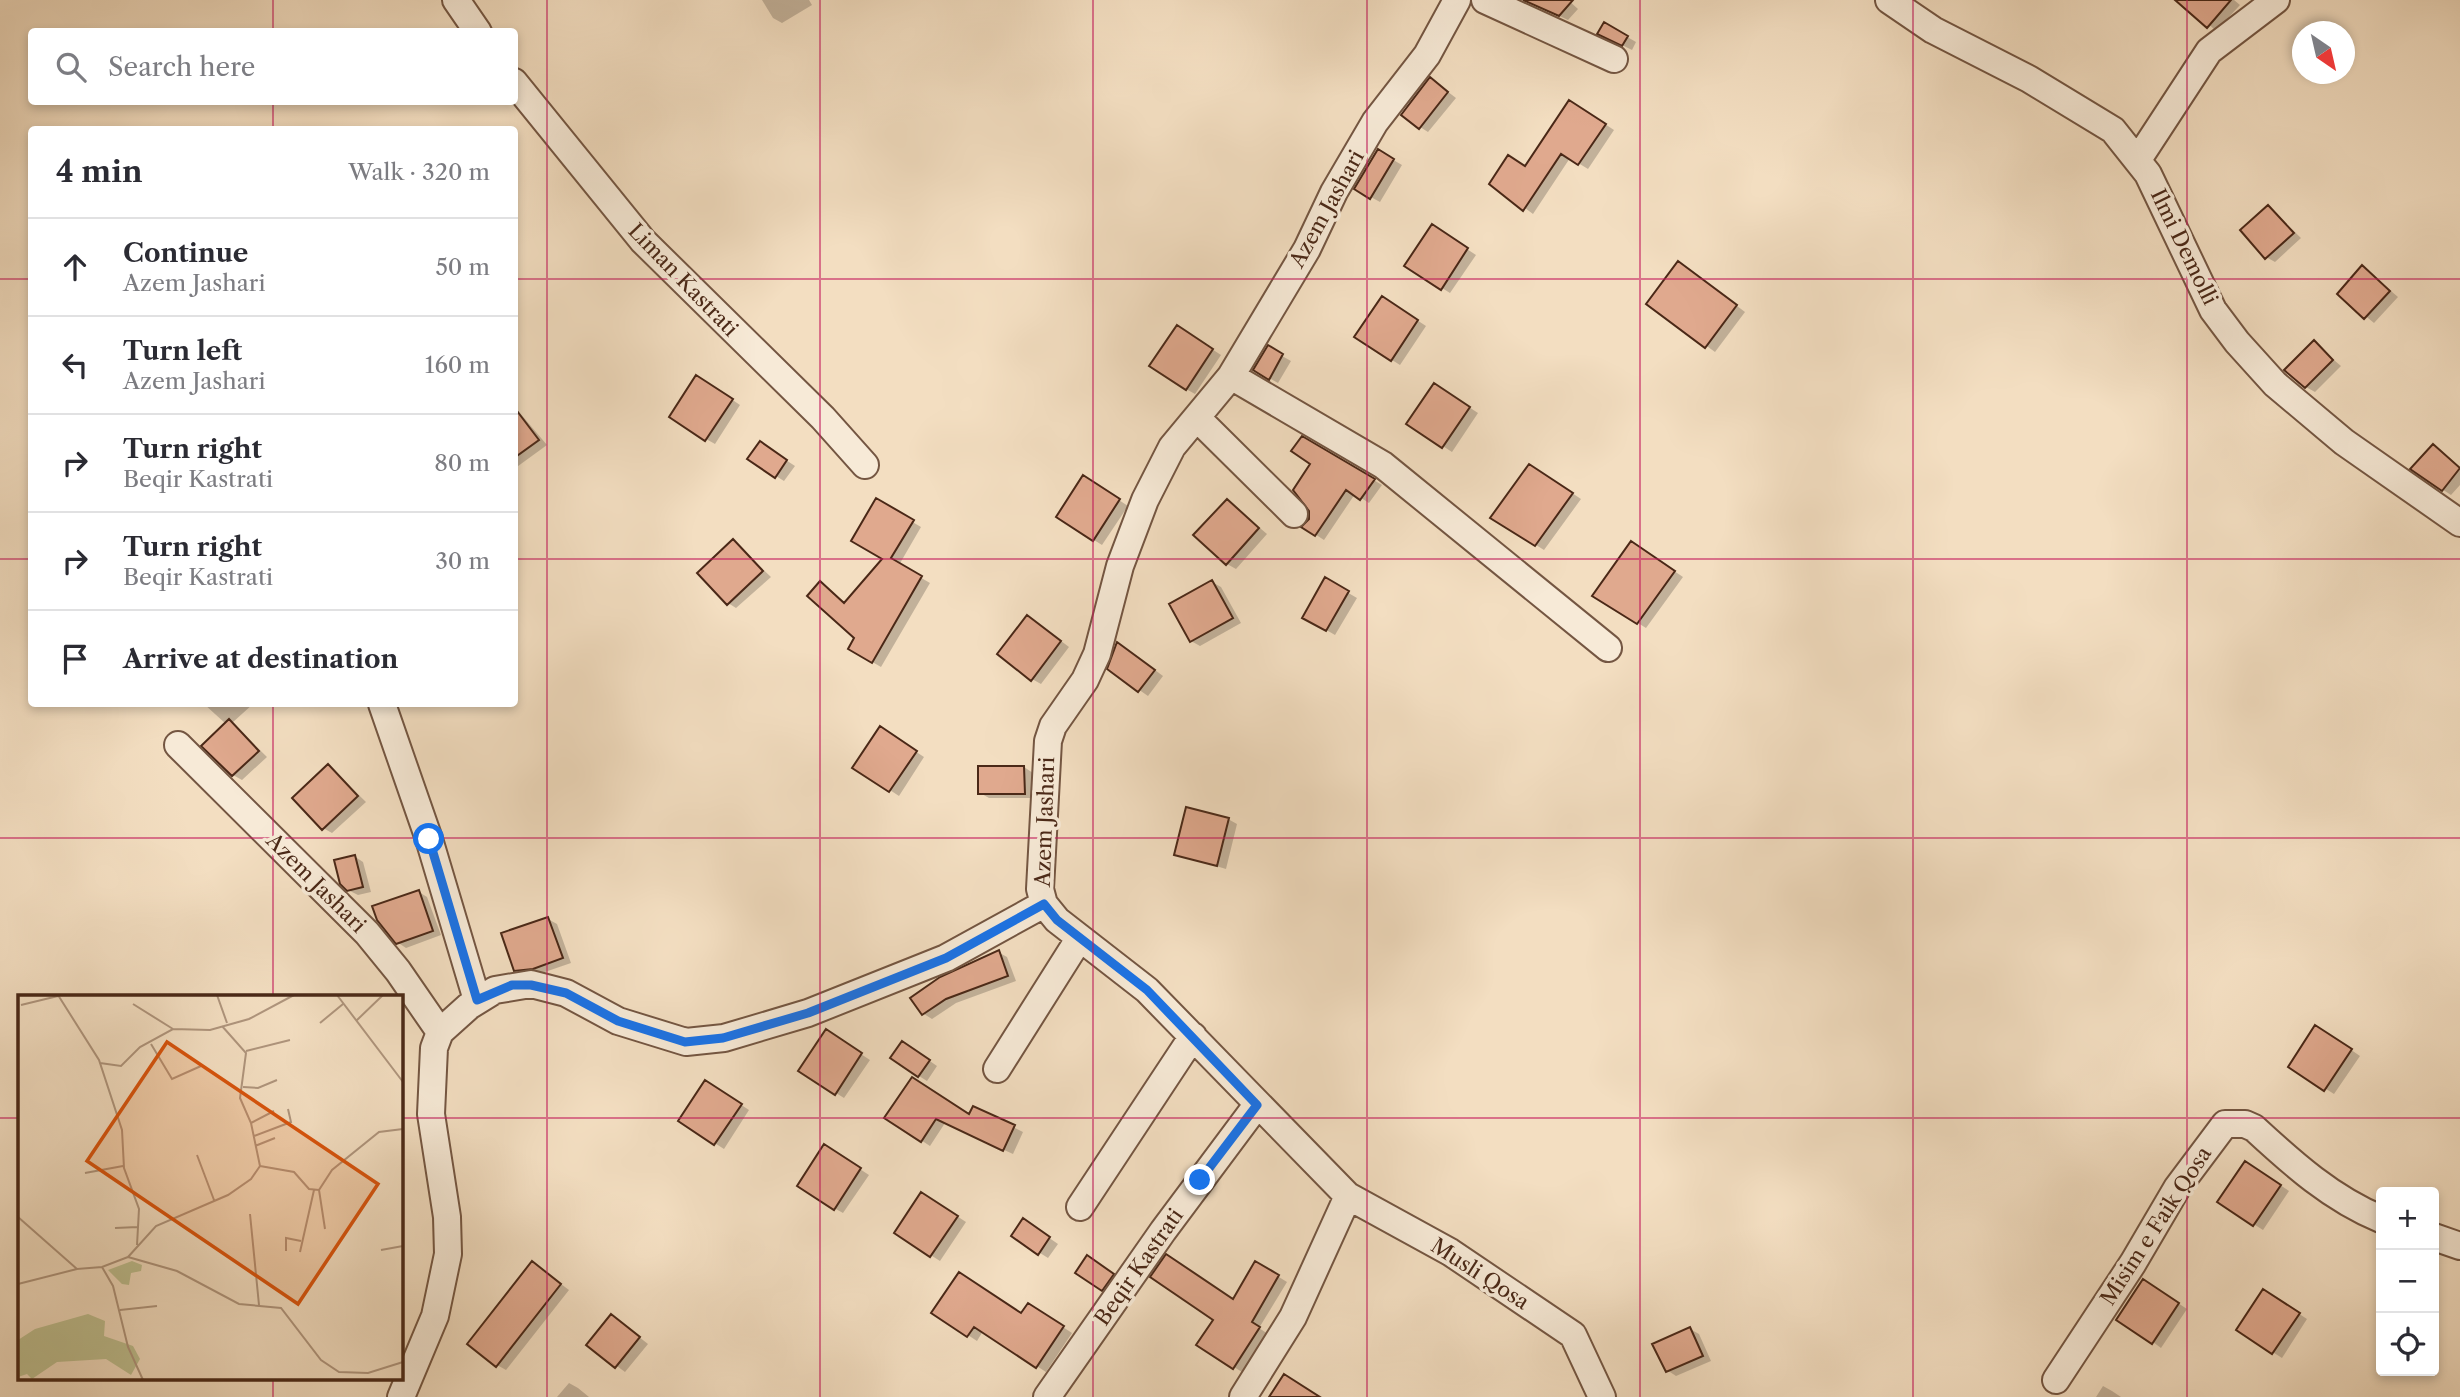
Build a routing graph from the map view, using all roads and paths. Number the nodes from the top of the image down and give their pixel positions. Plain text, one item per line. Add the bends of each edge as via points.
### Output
1 (456, 0) edge
2 (1457, 0) edge
3 (1485, 0) edge
4 (1889, 0) edge
5 (2277, 0) edge
6 (475, 28) edge
7 (1614, 59) dead end
8 (518, 87) edge
9 (2139, 158) junction
10 (1231, 376) junction
11 (1198, 419) junction
12 (865, 465) dead end
13 (1294, 514) dead end
14 (2460, 523) edge
15 (1608, 648) dead end
16 (383, 707) edge
17 (178, 746) dead end
18 (1044, 904) junction
19 (1079, 939) junction
20 (477, 1000) junction
21 (440, 1032) junction
22 (1193, 1036) junction
23 (997, 1069) dead end
24 (1257, 1105) junction
25 (1338, 1187) junction
26 (1080, 1207) dead end
27 (2376, 1217) edge
28 (2439, 1239) edge
29 (2460, 1245) edge
30 (2056, 1380) dead end
31 (401, 1397) edge
32 (1047, 1397) edge
33 (1243, 1397) edge
34 (1602, 1397) edge

1 - 6 street
2 - 10 street, Azem Jashari via 1427,55 1375,122
3 - 7 street
4 - 9 street, Ilmi Demolli via 1933,30 2098,119
5 - 9 street via 2208,51
8 - 12 street, Liman Kastrati via 643,242
9 - 14 street, Ilmi Demolli via 2213,310 2237,342 2275,384 2344,443
10 - 11 street, Azem Jashari
10 - 15 street via 1383,465
11 - 13 street
11 - 18 street, Azem Jashari via 1172,447 1145,500 1120,566 1097,654 1048,741 1039,874
16 - 20 street
17 - 21 street, Azem Jashari via 367,933
18 - 19 street
18 - 20 street, Azem Jashari via 946,958 808,1013 723,1038 685,1042 618,1021 566,993 531,985 512,985
19 - 22 street via 1147,990
19 - 23 street
20 - 21 street, Azem Jashari
21 - 31 street via 430,1094 448,1254 435,1317
22 - 24 street
22 - 26 street
24 - 25 street
24 - 32 street, Beqir Kastrati
25 - 33 street via 1293,1317
25 - 34 street, Musli Qosa via 1450,1252 1560,1324 1573,1335
27 - 30 street, Misim e Faik Qosa via 2304,1174 2253,1128 2225,1124 2176,1188
28 - 29 street

